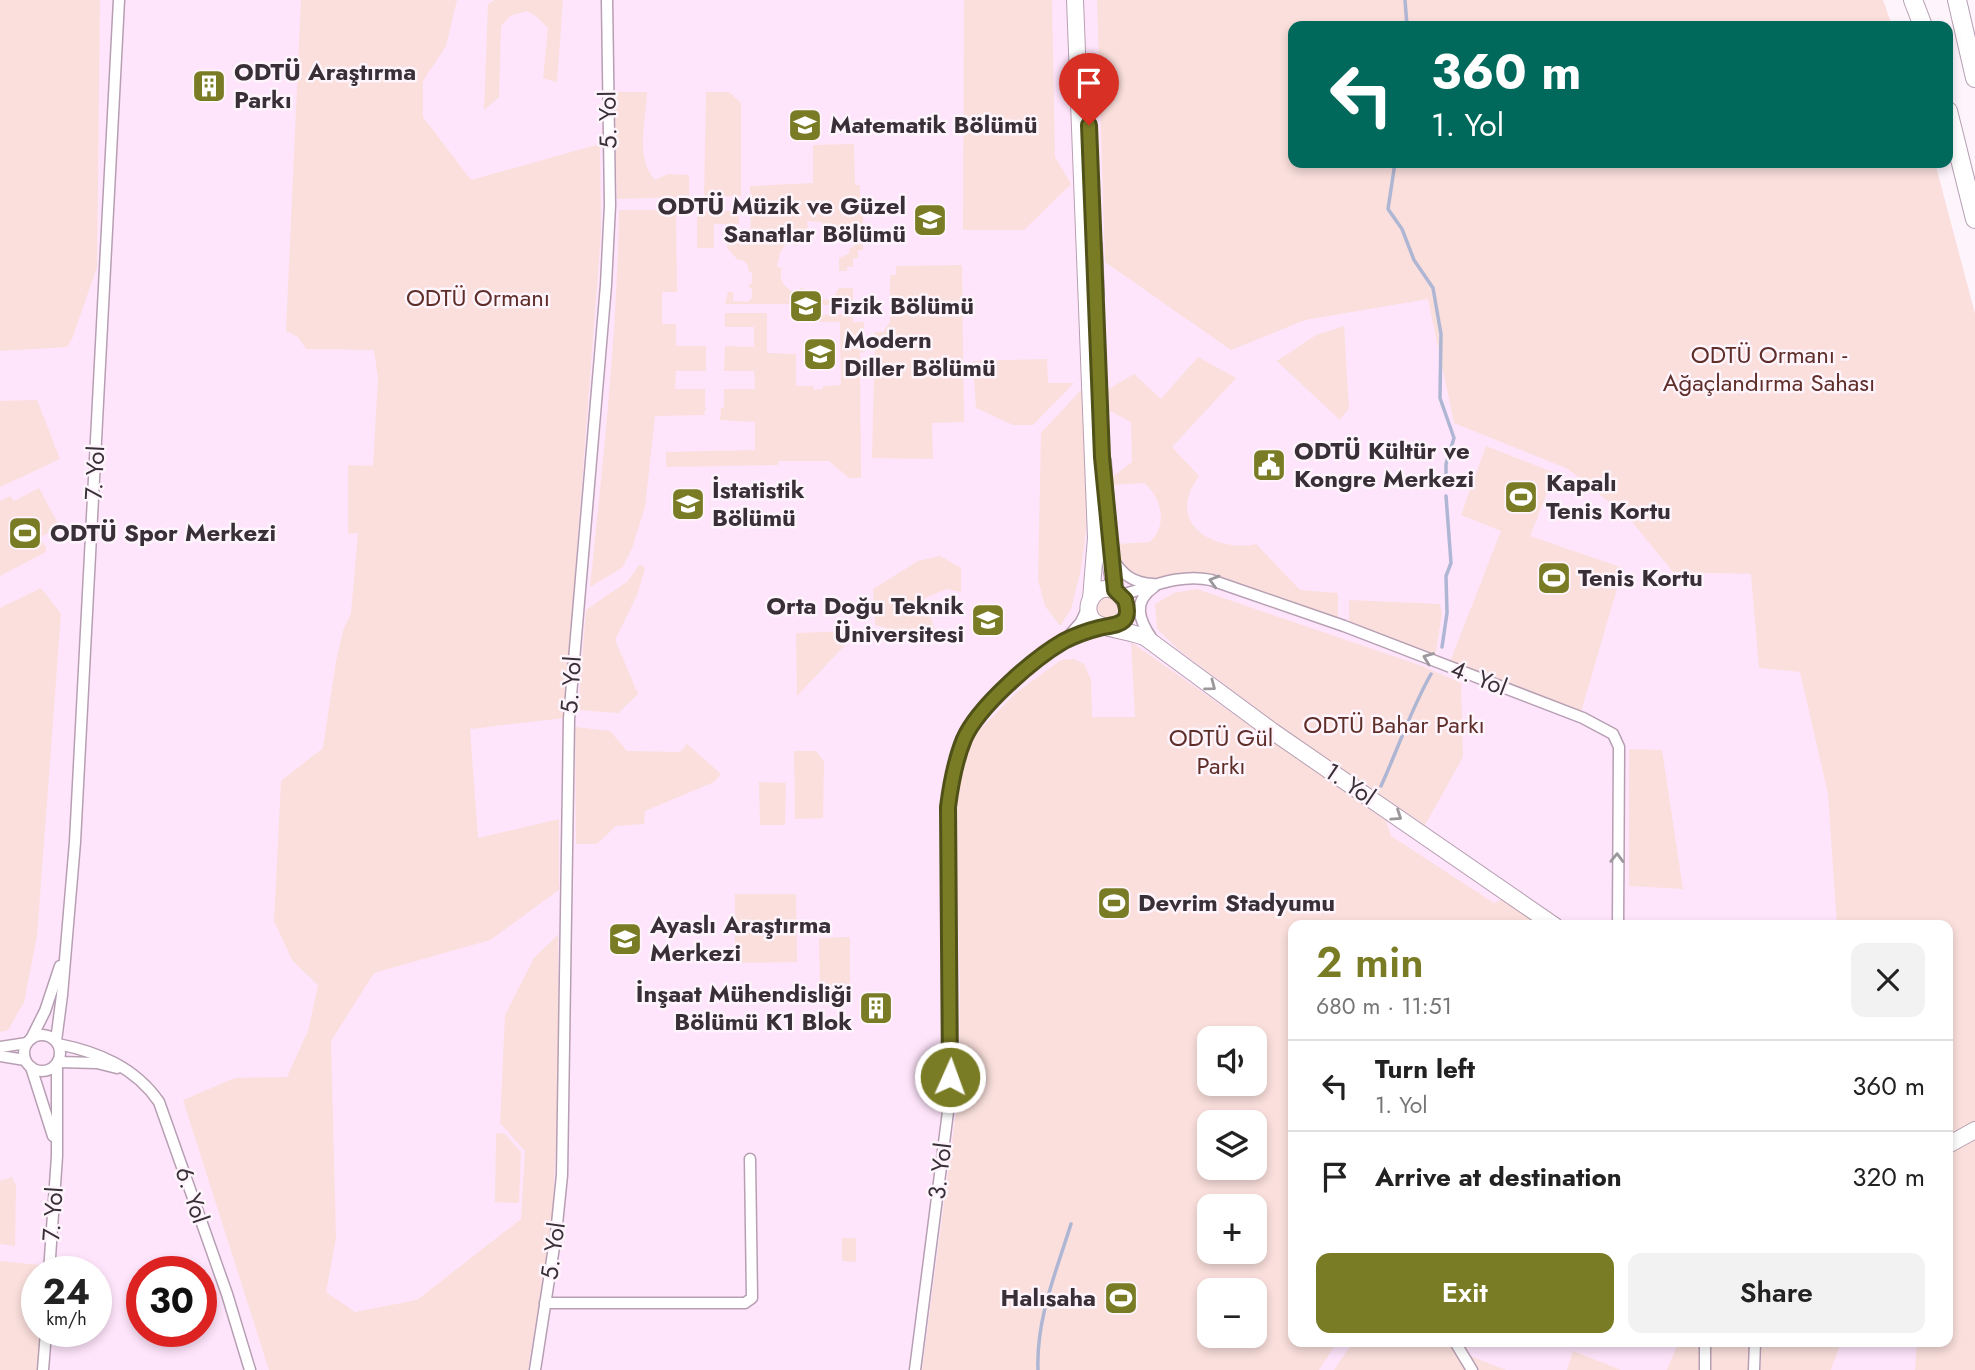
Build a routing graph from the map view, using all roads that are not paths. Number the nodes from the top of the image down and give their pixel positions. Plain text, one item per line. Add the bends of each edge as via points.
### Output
1 (118, 0) edge
2 (607, 0) edge
3 (1075, 0) edge
4 (1085, 0) edge
5 (1913, 0) edge
6 (1957, 0) edge
7 (1921, 21) edge
8 (1975, 78) edge
9 (1953, 131) edge
10 (1086, 180) junction
11 (1975, 219) edge
12 (1093, 361) junction
13 (1110, 550) junction
14 (1160, 584) junction
15 (1118, 593) junction
16 (1090, 602) junction
17 (1105, 628) junction
18 (1066, 640) junction
19 (1156, 645) junction
20 (1546, 920) edge
21 (1618, 920) edge
22 (66, 946) junction
23 (29, 1041) junction
24 (57, 1043) junction
25 (0, 1047) edge
26 (0, 1056) edge
27 (58, 1063) junction
28 (28, 1064) junction
29 (129, 1072) junction
30 (1975, 1130) edge
31 (1953, 1142) edge
32 (57, 1156) junction
33 (750, 1158) dead end
34 (50, 1256) edge
35 (545, 1303) junction
36 (45, 1347) edge
37 (1458, 1347) edge
38 (1705, 1347) edge
39 (1755, 1347) edge
40 (43, 1370) edge
41 (250, 1370) edge
42 (535, 1370) edge
43 (915, 1370) edge
44 (1472, 1370) edge
45 (1705, 1370) edge
46 (1754, 1370) edge

1 - 22 street, 7. Yol
2 - 35 street, 5. Yol via 610,205 589,501 571,671 562,1175
3 - 10 main road
4 - 10 main road
5 - 7 main road
6 - 8 main road
9 - 11 main road
10 - 12 main road
12 - 13 main road
12 - 16 main road via 1096,538
13 - 14 street, 4. Yol via 1126,575 1140,583
13 - 15 main road
14 - 15 street, 4. Yol
14 - 19 street via 1143,596 1139,606 1142,625
21 -> 14 street, 4. Yol via 1621,765 1613,734 1572,713 1214,581 1191,577
15 - 16 main road via 1104,589
15 - 17 main road via 1127,606 1125,618
16 - 17 main road via 1092,620
16 - 18 street, 3. Yol
17 - 18 street, 3. Yol
17 - 19 main road, 1. Yol via 1138,634
18 - 43 street, 3. Yol via 1031,665 980,715 965,737 952,773 948,807 950,1096
19 -> 20 main road, 1. Yol
22 - 23 street, 7. Yol via 45,1011
22 - 24 street, 7. Yol
23 - 24 street via 41,1035
23 - 25 street
23 - 28 street, 7. Yol via 24,1055
24 - 27 street, 7. Yol
24 - 29 street, 6. Yol via 87,1050
26 - 28 street
27 - 28 street via 41,1072
27 - 29 street, 6. Yol via 97,1063
27 - 32 street, 7. Yol
28 - 32 street, 7. Yol
29 - 41 street, 6. Yol via 145,1083 159,1102
30 - 31 main road
32 - 34 street, 7. Yol
33 - 35 street via 752,1298 745,1303
35 - 42 street, 5. Yol
36 - 40 street
37 - 44 street
38 - 45 street
39 - 46 street

